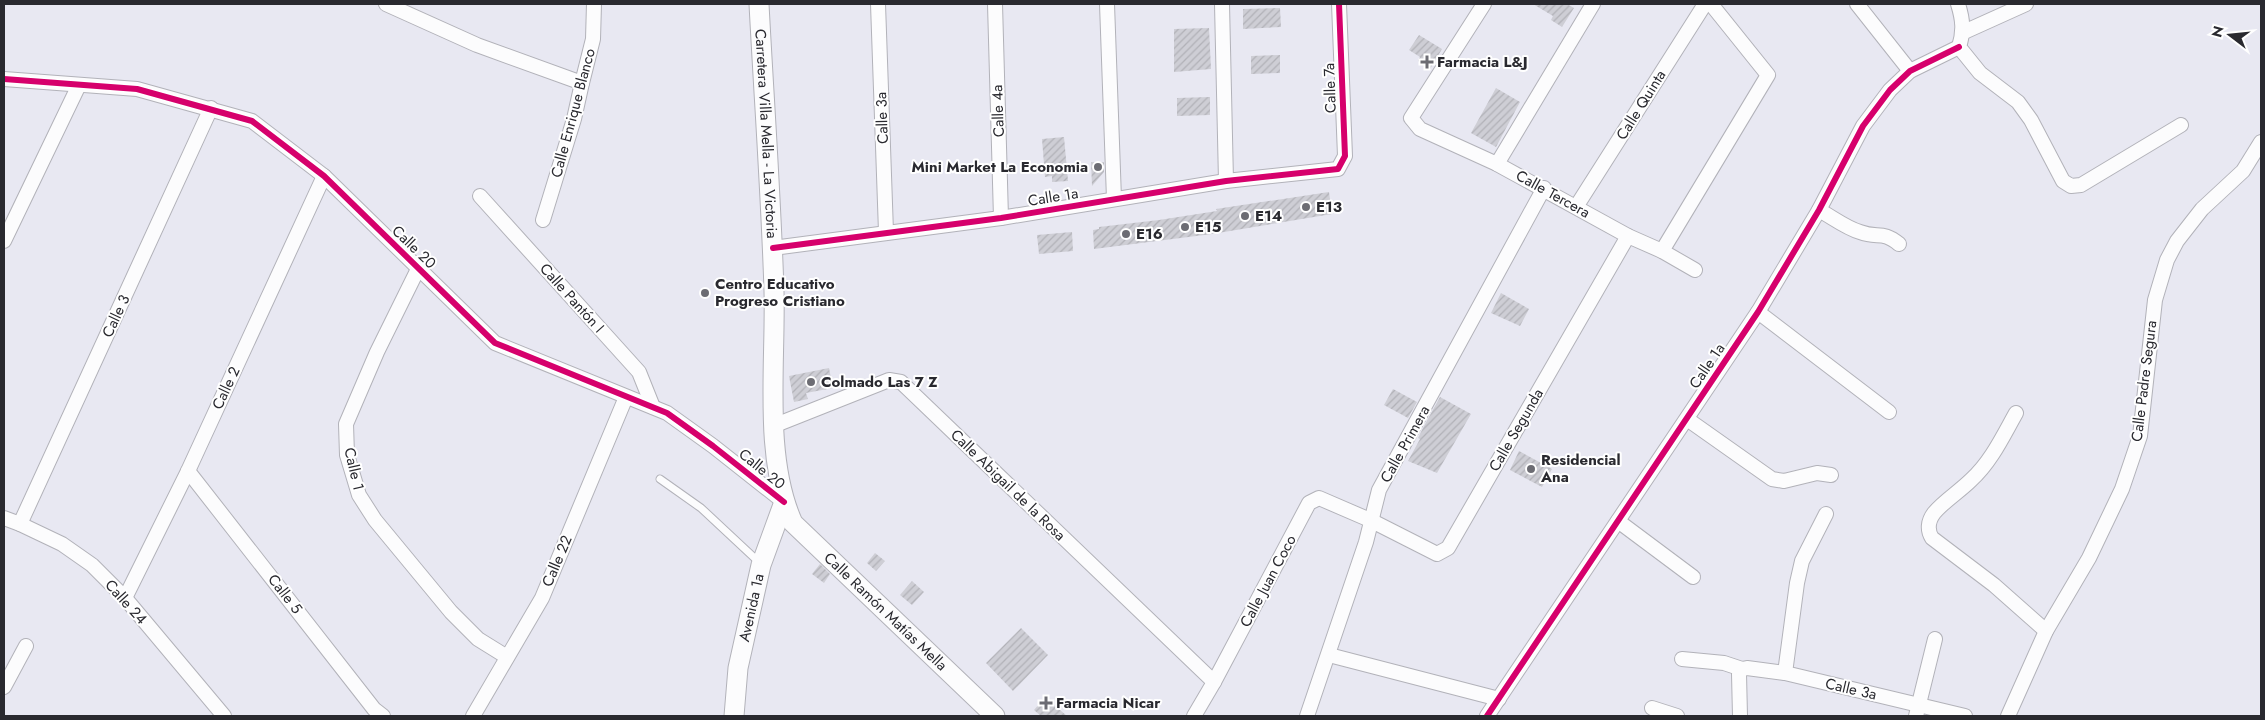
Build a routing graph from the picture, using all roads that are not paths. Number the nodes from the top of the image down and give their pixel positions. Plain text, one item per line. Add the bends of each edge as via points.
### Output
1 (386, 4) edge
2 (594, 4) edge
3 (759, 4) edge
4 (878, 4) edge
5 (995, 4) edge
6 (1107, 4) edge
7 (1222, 4) edge
8 (1339, 4) edge
9 (1484, 4) edge
10 (1593, 4) edge
11 (1705, 4) edge
12 (1711, 4) edge
13 (1856, 4) edge
14 (1958, 4) edge
15 (2026, 4) edge
16 (1964, 32) junction
17 (1960, 47) junction
18 (1910, 70) junction
19 (4, 79) edge
20 (582, 83) junction
21 (79, 85) junction
22 (211, 108) junction
23 (2181, 125) dead end
24 (2261, 142) edge
25 (1497, 164) junction
26 (1338, 169) joint
27 (324, 176) junction
28 (1226, 181) junction
29 (1544, 188) junction
30 (480, 196) dead end
31 (1114, 199) junction
32 (1576, 207) junction
33 (1819, 210) junction
34 (1001, 218) junction
35 (543, 220) dead end
36 (886, 232) junction
37 (1628, 236) junction
38 (4, 241) edge
39 (1899, 244) dead end
40 (773, 248) junction
41 (1662, 251) junction
42 (418, 269) junction
43 (1695, 270) dead end
44 (1758, 312) junction
45 (626, 397) junction
46 (652, 407) junction
47 (1889, 412) dead end
48 (2016, 413) dead end
49 (1687, 419) junction
50 (773, 426) junction
51 (188, 471) junction
52 (1831, 475) dead end
53 (660, 479) dead end
54 (784, 502) junction
55 (1826, 514) dead end
56 (4, 518) edge
57 (1370, 520) junction
58 (1618, 521) junction
59 (20, 524) junction
60 (761, 564) junction
61 (1693, 577) dead end
62 (125, 598) junction
63 (2046, 631) junction
64 (1935, 639) dead end
65 (26, 646) dead end
66 (1329, 655) junction
67 (507, 657) junction
68 (1682, 659) dead end
69 (1740, 672) junction
70 (1785, 673) junction
71 (1214, 682) junction
72 (4, 687) edge
73 (1499, 699) junction
74 (1652, 708) dead end
75 (1918, 711) edge
76 (224, 716) edge
77 (383, 716) edge
78 (473, 716) edge
79 (734, 716) edge
80 (995, 716) edge
81 (1194, 716) edge
82 (1307, 716) edge
83 (1487, 716) edge
84 (1677, 716) edge
85 (1740, 716) edge
86 (1964, 716) edge
87 (2008, 716) edge

1 - 20 street via 477,45
2 - 20 street, Calle Enrique Blanco via 593,39
3 - 40 main road, Carretera Villa Mella - La Victoria
4 - 36 street, Calle 3a
5 - 34 street, Calle 4a
6 - 31 street
7 - 28 street
8 - 26 street, Calle 7a via 1345,156
9 - 25 street, Calle Tercera via 1412,118 1420,129
10 - 25 street
11 - 32 street, Calle Quinta
12 - 41 street via 1768,75
13 - 18 street
14 - 16 street
15 - 16 street
16 - 17 street
17 - 18 street, Calle 1a
17 - 23 street via 1980,73 2018,102 2063,181 2072,186 2080,185
18 - 33 street, Calle 1a via 1863,126
19 - 21 street, Calle 20
20 - 35 street, Calle Enrique Blanco
21 - 22 street, Calle 20 via 137,89
21 - 38 street
22 - 27 street, Calle 20 via 252,121
22 - 59 street, Calle 3
24 - 63 street, Calle Padre Segura via 2243,170 2202,209 2177,241 2167,260 2154,300 2140,436 2122,488 2089,558
25 - 29 street, Calle Tercera
26 - 28 street, Calle 1a
27 - 42 street, Calle 20
27 - 51 street, Calle 2
28 - 31 street, Calle 1a
29 - 32 street, Calle Tercera
29 - 57 street, Calle Primera via 1379,490
30 - 46 street, Calle Pantón I via 638,372
31 - 34 street, Calle 1a
32 - 37 street, Calle Tercera
33 - 39 street via 1858,232 1888,236
33 - 44 street, Calle 1a
34 - 36 street, Calle 1a
36 - 40 street, Calle 1a
37 - 41 street, Calle Tercera
37 - 57 street, Calle Segunda via 1448,548 1437,554
40 - 50 main road, Carretera Villa Mella - La Victoria
41 - 43 street, Calle Tercera
42 - 45 street, Calle 20 via 495,343
42 - 67 street, Calle 1 via 346,424 348,455 359,495 375,520 451,612 478,639
44 - 47 street
44 - 49 street, Calle 1a
45 - 46 street, Calle 20
45 - 67 street, Calle 22 via 542,598
46 - 54 street, Calle 20 via 667,413 713,446
48 - 63 street via 1992,455 1972,479 1934,513 1928,531 1932,538 1994,585
49 - 52 street via 1772,479 1784,481 1816,473
49 - 58 street, Calle 1a
50 - 54 main road, Carretera Villa Mella - La Victoria
50 - 71 street, Calle Abigail de la Rosa via 889,380 901,382
51 - 62 street, Calle 2
51 - 77 street, Calle 5 via 374,709
53 - 60 lane via 700,508
54 - 60 main road, Avenida 1a
54 - 80 main road, Calle Ramón Matías Mella via 794,523
55 - 70 street via 1802,561
56 - 59 street, Calle 24
57 - 66 street, Calle Primera via 1366,542
57 - 71 street, Calle Juan Coco via 1319,498 1309,503
58 - 61 street
58 - 73 street, Calle 1a
59 - 62 street, Calle 24 via 62,544 92,564
60 - 79 main road, Avenida 1a via 738,668
62 - 76 street, Calle 24
63 - 87 street, Calle Padre Segura
64 - 75 street
65 - 72 street
66 - 73 street
66 - 82 street, Calle Primera
67 - 78 street, Calle 22
68 - 69 street, Calle 3a via 1724,662
69 - 70 street, Calle 3a via 1747,668
69 - 85 street
70 - 75 street, Calle 3a
71 - 81 street, Calle Juan Coco
73 - 83 street, Calle 1a
74 - 84 street
75 - 86 street, Calle 3a

